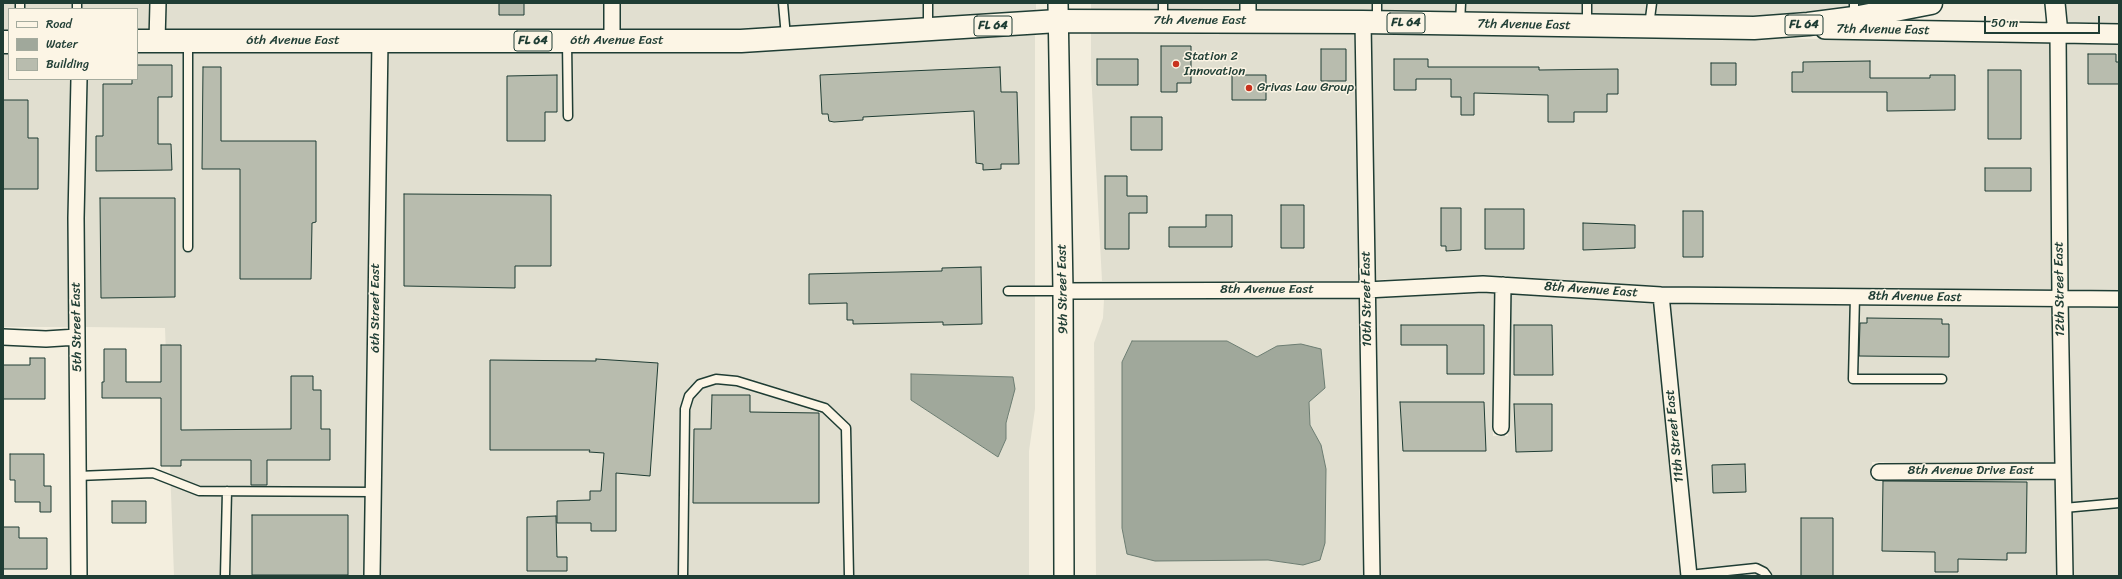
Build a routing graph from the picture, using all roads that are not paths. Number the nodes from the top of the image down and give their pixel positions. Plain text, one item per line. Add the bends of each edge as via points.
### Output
1 (158, 3) edge
2 (612, 3) edge
3 (782, 3) edge
4 (928, 3) edge
5 (1587, 3) edge
6 (1652, 3) edge
7 (1931, 3) edge
8 (2055, 3) edge
9 (1058, 12) edge
10 (1163, 12) edge
11 (1248, 12) edge
12 (1460, 13) edge
13 (1372, 16) edge
14 (1855, 17) edge
15 (1587, 26) junction
16 (1649, 26) junction
17 (928, 30) junction
18 (2058, 34) junction
19 (2119, 34) edge
20 (787, 38) junction
21 (380, 40) junction
22 (147, 41) edge
23 (188, 41) junction
24 (567, 41) junction
25 (612, 42) junction
26 (79, 80) edge
27 (568, 116) dead end
28 (188, 247) dead end
29 (1503, 285) junction
30 (1366, 290) junction
31 (1008, 291) dead end
32 (1063, 291) junction
33 (1661, 295) junction
34 (1855, 296) junction
35 (2060, 299) junction
36 (2119, 299) edge
37 (77, 336) junction
38 (3, 337) edge
39 (1942, 379) dead end
40 (1501, 427) dead end
41 (2063, 471) junction
42 (1879, 472) dead end
43 (78, 476) junction
44 (227, 491) junction
45 (374, 492) junction
46 (2119, 503) edge
47 (2064, 508) junction
48 (79, 576) edge
49 (225, 576) edge
50 (372, 576) edge
51 (683, 576) edge
52 (849, 576) edge
53 (1064, 576) edge
54 (1372, 576) edge
55 (1689, 576) edge
56 (1767, 576) edge
57 (2065, 576) edge

1 - 22 street
2 - 25 street
3 - 20 lane
4 - 17 lane
5 - 15 lane
6 - 16 lane
7 - 14 main road, FL 64
8 - 18 street, 12th Street East
9 - 10 main road, 7th Avenue East / FL 64
9 - 17 main road, 7th Avenue East / FL 64
9 - 32 street, 9th Street East
10 - 11 main road, 7th Avenue East / FL 64
11 - 13 main road, 7th Avenue East / FL 64
12 - 13 main road, 7th Avenue East / FL 64
12 - 15 main road, 7th Avenue East / FL 64
13 - 30 street, 10th Street East
14 - 16 main road, 7th Avenue East / FL 64 via 1754,28
14 - 18 street, 7th Avenue East
15 - 16 main road, 7th Avenue East / FL 64
17 - 20 main road, 6th Avenue East / FL 64
18 - 19 street, 7th Avenue East
18 - 35 street, 12th Street East
20 - 25 main road, 6th Avenue East / FL 64
21 - 23 main road, 6th Avenue East / FL 64
21 - 24 main road, 6th Avenue East / FL 64
21 - 45 street, 6th Street East
22 - 23 main road, 6th Avenue East / FL 64
23 - 28 lane
24 - 25 main road, 6th Avenue East / FL 64
24 - 27 lane
26 - 37 street, 5th Street East
29 - 30 street, 8th Avenue East
29 - 33 street, 8th Avenue East
29 - 40 street
30 - 32 street, 8th Avenue East
30 - 54 street, 10th Street East
31 - 32 lane
32 - 53 street, 9th Street East
33 - 34 street, 8th Avenue East
33 - 55 street, 11th Street East
34 - 35 street, 8th Avenue East
34 - 39 lane via 1853,379
35 - 36 street, 8th Avenue East
35 - 41 street, 12th Street East
37 - 38 street via 46,339
37 - 43 street, 5th Street East
41 - 42 street, 8th Avenue Drive East
41 - 47 street, 12th Street East
43 - 44 lane via 153,473 199,491
43 - 48 street, 5th Street East
44 - 45 lane
44 - 49 lane
45 - 50 street, 6th Street East
46 - 47 lane
47 - 57 street, 12th Street East
51 - 52 lane via 685,409 689,396 700,384 716,379 737,381 825,408 846,428
55 - 56 lane via 1756,568

